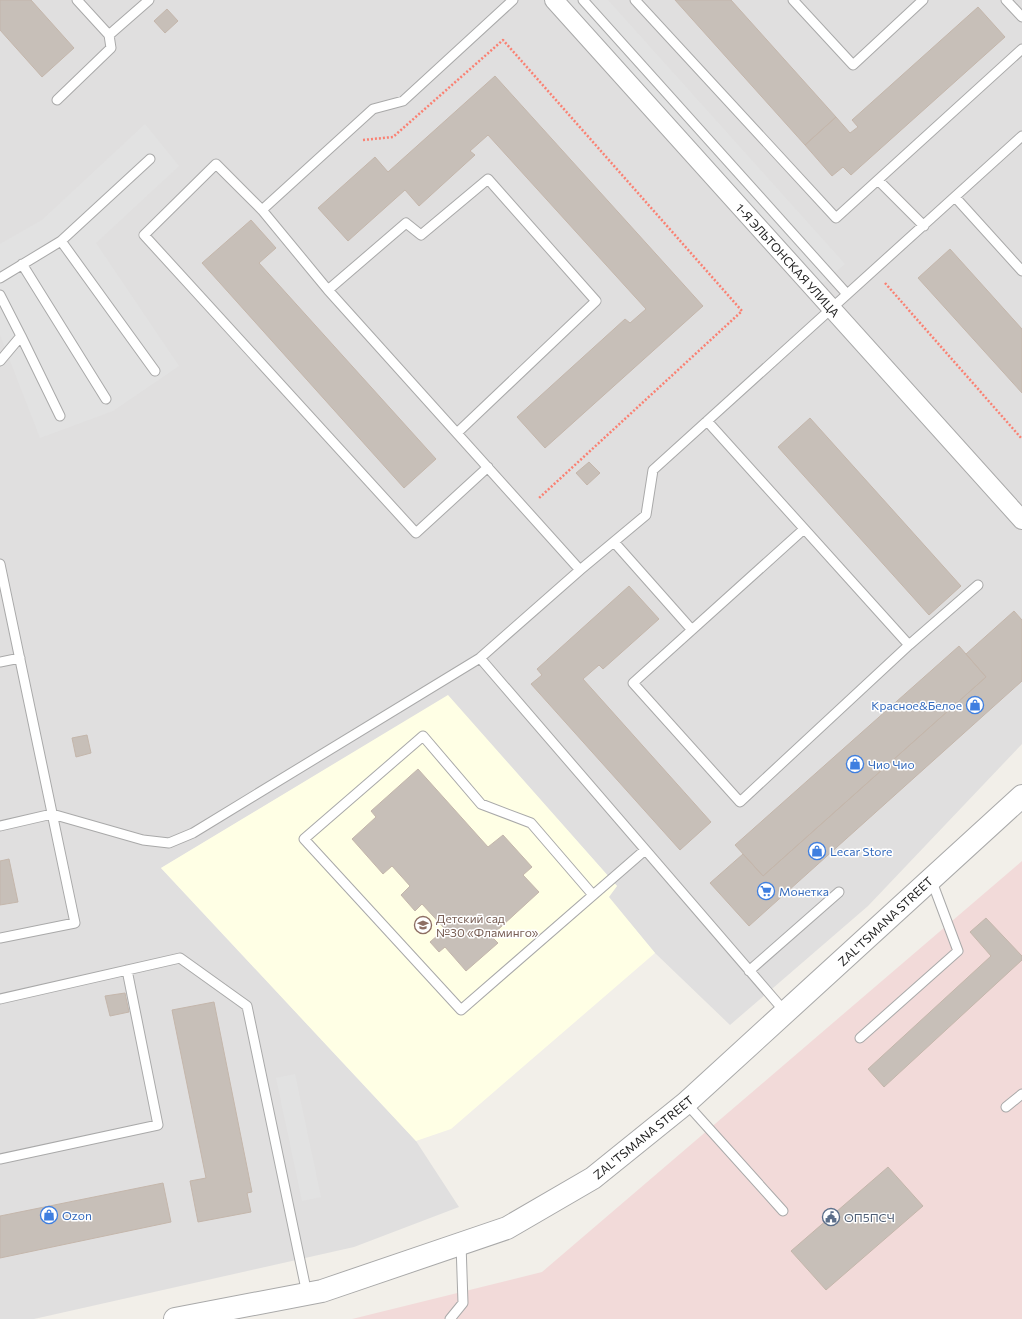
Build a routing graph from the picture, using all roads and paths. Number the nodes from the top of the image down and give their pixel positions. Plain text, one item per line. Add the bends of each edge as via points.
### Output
1 (77, 0) edge
2 (149, 0) edge
3 (514, 0) edge
4 (554, 0) edge
5 (583, 0) edge
6 (635, 0) edge
7 (793, 0) edge
8 (923, 0) edge
9 (1006, 0) edge
10 (1022, 17) edge
11 (109, 35) junction
12 (1022, 49) edge
13 (57, 100) dead end
14 (1022, 136) edge
15 (150, 159) dead end
16 (878, 180) junction
17 (955, 198) junction
18 (262, 210) junction
19 (924, 226) junction
20 (61, 242) junction
21 (22, 264) junction
22 (874, 270) junction
23 (1022, 271) edge
24 (0, 278) edge
25 (328, 290) junction
26 (847, 294) junction
27 (0, 295) edge
28 (831, 308) junction
29 (21, 336) junction
30 (0, 361) edge
31 (155, 372) dead end
32 (106, 399) dead end
33 (60, 416) dead end
34 (707, 421) junction
35 (457, 433) junction
36 (1022, 438) edge
37 (488, 467) junction
38 (1022, 520) edge
39 (804, 529) junction
40 (614, 542) junction
41 (0, 564) edge
42 (580, 570) junction
43 (978, 585) dead end
44 (692, 630) junction
45 (909, 645) junction
46 (20, 658) junction
47 (480, 658) junction
48 (0, 662) edge
49 (1022, 796) edge
50 (52, 814) junction
51 (0, 826) edge
52 (645, 850) junction
53 (931, 879) junction
54 (839, 892) dead end
55 (593, 895) junction
56 (0, 938) edge
57 (127, 970) junction
58 (749, 971) junction
59 (0, 999) edge
60 (786, 1013) junction
61 (860, 1038) dead end
62 (1022, 1094) edge
63 (686, 1103) junction
64 (1006, 1107) dead end
65 (0, 1160) edge
66 (783, 1211) dead end
67 (460, 1244) junction
68 (307, 1294) junction
69 (175, 1319) edge
70 (450, 1319) edge

1 - 11 lane
2 - 11 lane
3 - 18 lane via 403,101 373,109
4 - 28 street, 1-Я ЭЛЬТОНСКАЯ УЛИЦА
5 - 26 lane
6 - 16 lane via 836,218
7 - 8 lane via 853,65
9 - 10 lane
11 - 13 lane via 111,48
12 - 16 lane
14 - 17 lane
15 - 20 lane
16 - 19 lane
17 - 19 lane
17 - 23 lane
18 - 25 lane
18 - 37 lane via 216,164 144,235 416,533
19 - 22 lane
20 - 21 lane
20 - 31 lane
21 - 24 lane
21 - 32 lane
22 - 26 lane
22 - 36 path
25 - 35 lane
25 - 35 lane via 406,223 421,235 488,179 596,301
26 - 28 lane
27 - 29 lane
28 - 34 lane
28 - 38 street, 1-Я ЭЛЬТОНСКАЯ УЛИЦА
29 - 30 lane
29 - 33 lane
34 - 39 lane
34 - 40 lane via 653,470 646,515
35 - 37 lane
37 - 42 lane
39 - 44 lane
39 - 45 lane
40 - 42 lane
40 - 44 lane
41 - 46 lane
42 - 47 lane
43 - 45 lane
44 - 45 lane via 633,683 740,802
46 - 48 lane
46 - 50 lane
47 - 50 lane via 193,833 170,843 143,840
47 - 52 lane
49 - 53 street, ZAL'TSMANA STREET
50 - 51 lane
50 - 56 lane via 75,923
52 - 55 lane
52 - 58 lane
53 - 60 street, ZAL'TSMANA STREET
53 - 61 lane via 958,951
54 - 58 lane
55 - 55 lane via 461,1010 304,839 423,736 481,804 531,823
57 - 59 lane
57 - 65 lane via 158,1125
57 - 68 lane via 180,958 247,1006
58 - 60 lane
60 - 63 street, ZAL'TSMANA STREET
62 - 64 lane
63 - 66 lane
63 - 67 street, ZAL'TSMANA STREET via 593,1178 507,1228
67 - 68 street, ZAL'TSMANA STREET
67 - 70 lane via 463,1303
68 - 69 street, ZAL'TSMANA STREET

